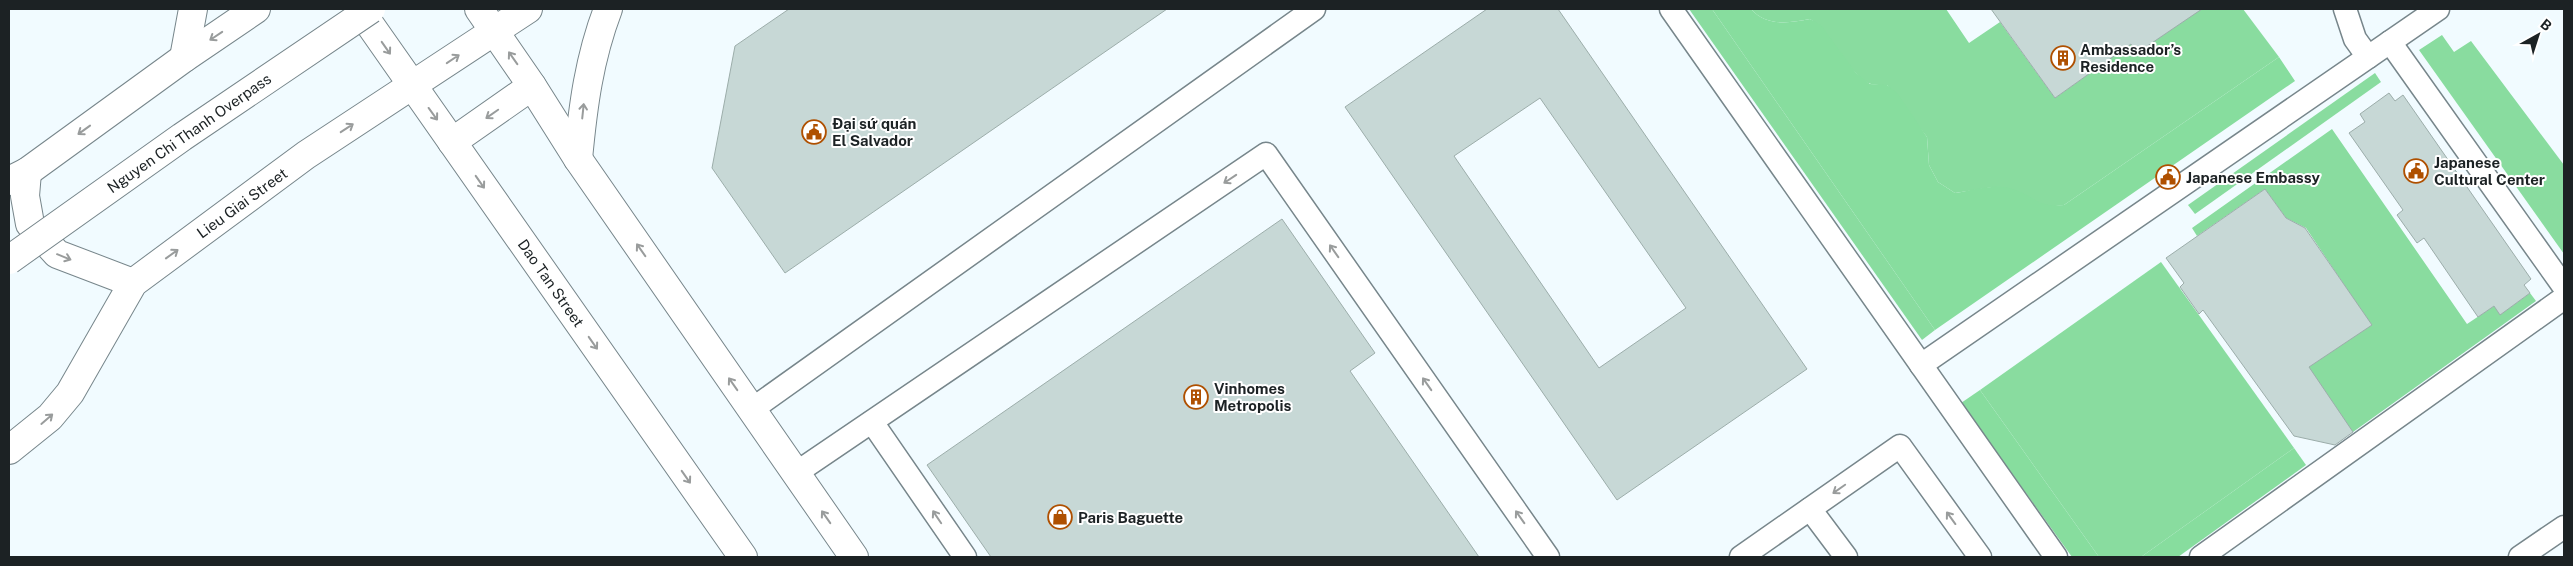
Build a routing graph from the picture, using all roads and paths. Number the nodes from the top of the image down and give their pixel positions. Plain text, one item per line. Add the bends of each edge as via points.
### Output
1 (193, 9) edge
2 (256, 9) edge
3 (358, 9) edge
4 (372, 9) edge
5 (479, 9) edge
6 (528, 9) edge
7 (608, 9) edge
8 (1314, 9) edge
9 (1671, 9) edge
10 (2345, 9) edge
11 (2438, 9) edge
12 (494, 31) junction
13 (2390, 42) junction
14 (2368, 57) junction
15 (184, 58) junction
16 (532, 86) junction
17 (413, 87) junction
18 (452, 142) junction
19 (578, 159) junction
20 (18, 176) edge
21 (9, 260) edge
22 (133, 283) junction
23 (2564, 287) edge
24 (2564, 298) edge
25 (1920, 365) junction
26 (751, 410) junction
27 (872, 422) junction
28 (9, 450) edge
29 (796, 473) junction
30 (1810, 509) junction
31 (2564, 527) edge
32 (742, 557) edge
33 (854, 557) edge
34 (965, 557) edge
35 (1548, 557) edge
36 (1741, 557) edge
37 (1846, 557) edge
38 (1980, 557) edge
39 (2056, 557) edge
40 (2201, 557) edge
41 (2520, 557) edge

1 - 15 main road
2 -> 15 main road
3 -> 17 main road, Dao Tan Street
4 - 21 main road, Nguyen Chi Thanh Overpass, bridge via 182,137
5 - 12 main road
6 - 12 main road, Lieu Giai Street
19 -> 7 main road via 584,96 594,44
8 - 26 lane
9 - 25 lane
10 - 14 lane via 2355,40
11 - 13 lane
16 -> 12 main road
17 -> 12 main road, Lieu Giai Street
13 - 14 lane
13 - 23 lane
14 - 25 lane
15 -> 20 main road
16 -> 18 main road
16 - 19 main road
17 -> 18 main road, Dao Tan Street
22 -> 17 main road, Lieu Giai Street via 306,155
18 -> 32 main road, Dao Tan Street
26 -> 19 main road
20 -> 22 main road via 30,224 57,254
28 -> 22 main road, Lieu Giai Street via 50,417 70,393
24 - 40 lane
25 - 39 lane
26 - 29 main road
27 - 29 lane
34 -> 27 lane
35 -> 27 lane via 1266,154
33 -> 29 main road
30 - 36 lane
30 - 37 lane
38 -> 30 lane via 1900,446
31 - 41 lane

